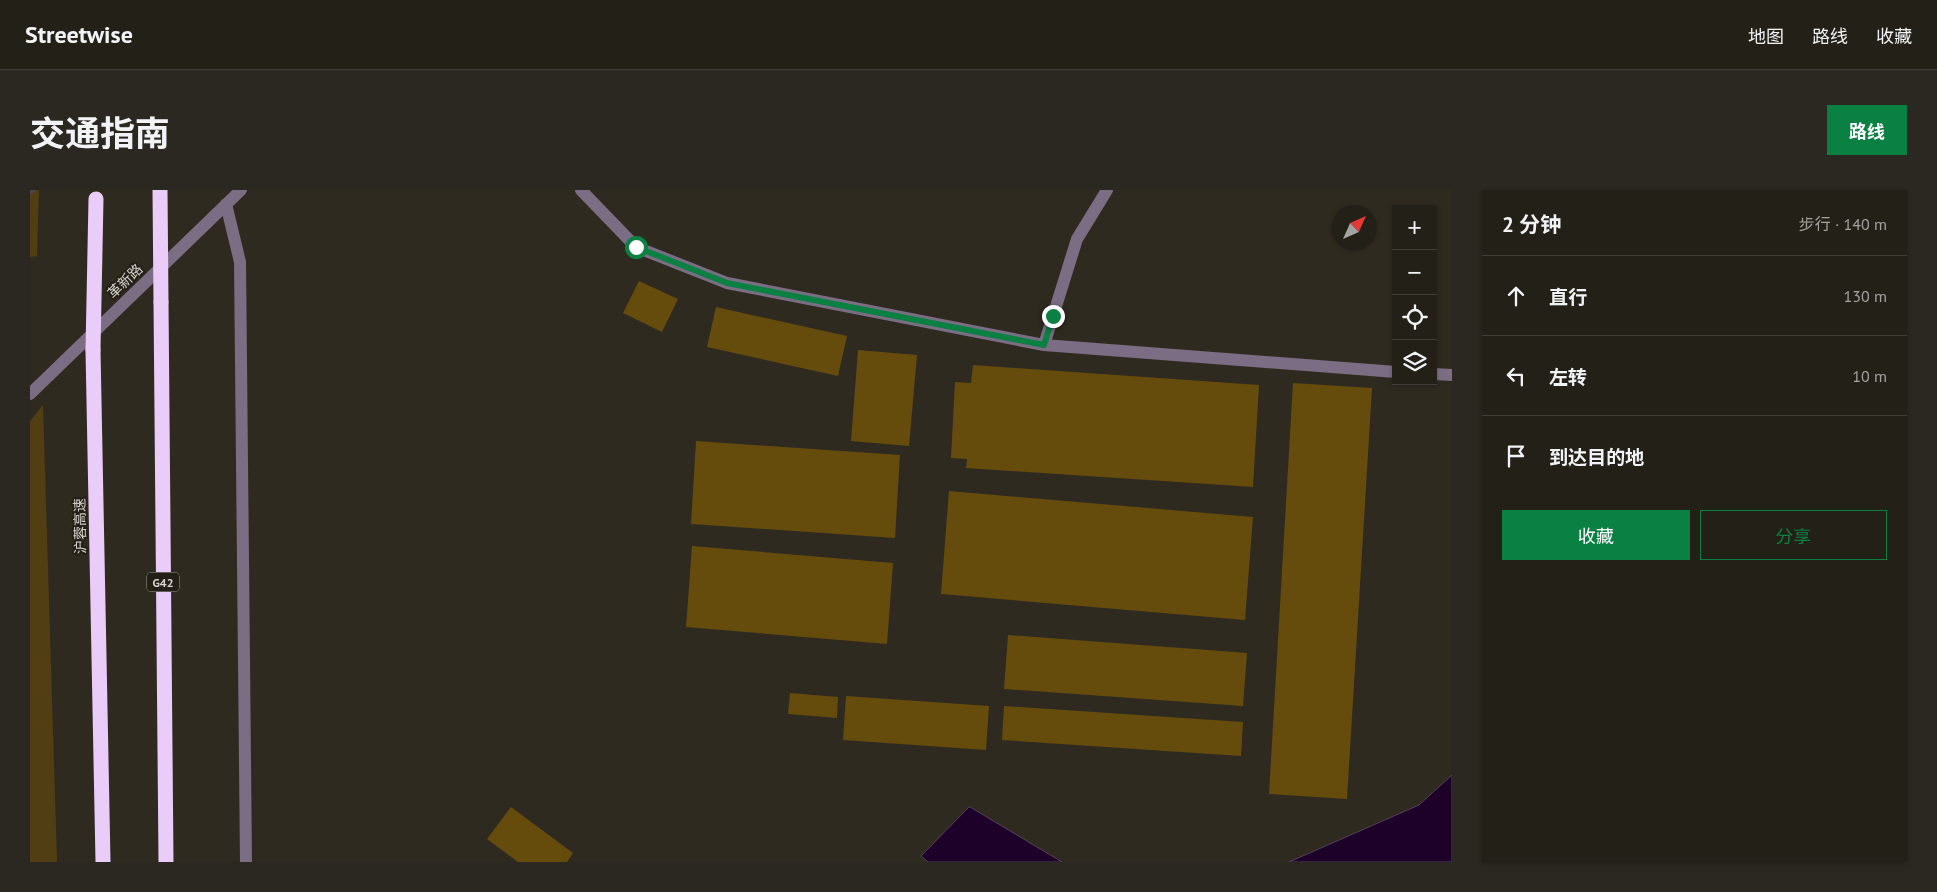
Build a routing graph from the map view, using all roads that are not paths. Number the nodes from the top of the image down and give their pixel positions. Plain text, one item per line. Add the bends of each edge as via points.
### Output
1 (160, 190) edge
2 (241, 190) edge
3 (581, 190) edge
4 (1107, 190) edge
5 (96, 195) edge
6 (226, 204) junction
7 (1044, 345) junction
8 (1392, 372) edge
9 (1437, 374) edge
10 (1452, 375) edge
11 (30, 394) edge
12 (103, 862) edge
13 (166, 862) edge
14 (246, 862) edge

1 - 13 highway, G42, bridge
2 - 6 street, 革新路
3 - 7 street via 636,247 727,283
4 - 7 street via 1077,239
5 - 12 highway, 沪蓉高速, bridge via 93,350
6 - 11 street, 革新路
6 - 14 street via 240,262
7 - 8 street
9 - 10 street

